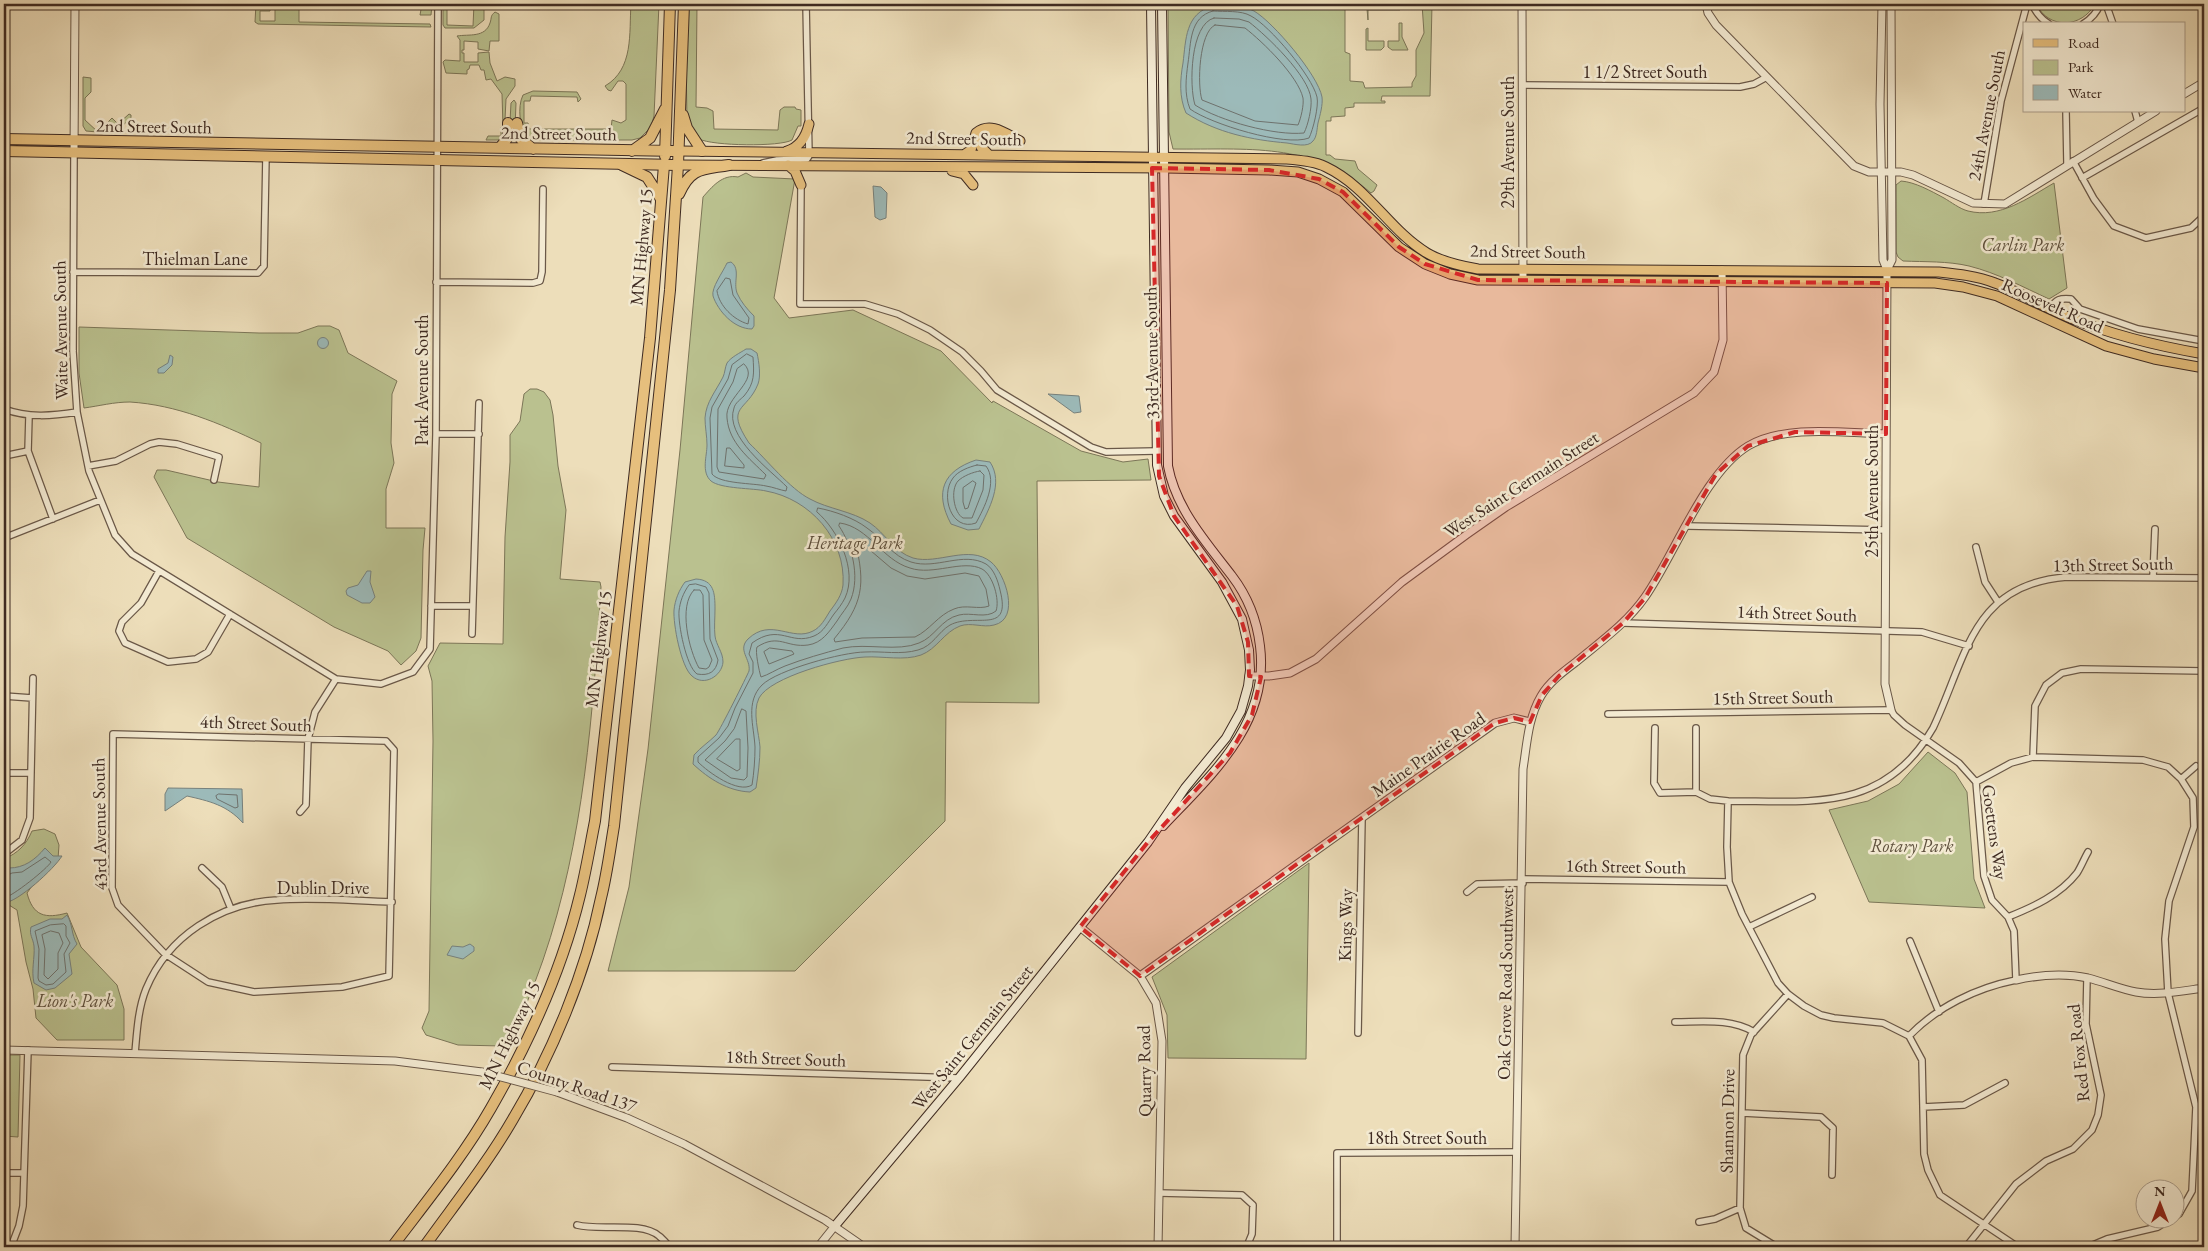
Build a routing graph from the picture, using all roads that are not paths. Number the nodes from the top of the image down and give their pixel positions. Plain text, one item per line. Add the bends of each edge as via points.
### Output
1 (74, 4) edge
2 (438, 4) edge
3 (670, 4) edge
4 (684, 4) edge
5 (806, 4) edge
6 (1151, 4) edge
7 (1162, 4) edge
8 (1522, 4) edge
9 (1706, 4) edge
10 (1882, 4) edge
11 (1891, 4) edge
12 (2027, 4) edge
13 (2032, 4) edge
14 (2100, 4) edge
15 (2106, 4) edge
16 (2046, 22) edge
17 (2086, 22) edge
18 (2112, 22) edge
19 (1765, 78) junction
20 (2204, 82) edge
21 (1522, 85) junction
22 (2186, 93) edge
23 (667, 106) junction
24 (2204, 108) edge
25 (681, 109) junction
26 (2066, 112) edge
27 (2135, 112) edge
28 (2154, 112) edge
29 (2138, 122) junction
30 (809, 124) junction
31 (4, 139) edge
32 (74, 140) junction
33 (438, 147) junction
34 (500, 148) junction
35 (533, 149) junction
36 (4, 151) edge
37 (632, 151) junction
38 (665, 151) junction
39 (679, 151) junction
40 (702, 151) junction
41 (782, 152) junction
42 (74, 153) junction
43 (810, 153) junction
44 (965, 154) junction
45 (988, 154) junction
46 (266, 156) junction
47 (1152, 156) junction
48 (1164, 156) junction
49 (438, 159) junction
50 (2070, 162) junction
51 (622, 165) junction
52 (664, 165) junction
53 (678, 165) junction
54 (729, 165) junction
55 (756, 165) junction
56 (787, 165) junction
57 (813, 166) junction
58 (934, 166) junction
59 (990, 167) junction
60 (1152, 168) junction
61 (1165, 168) junction
62 (1881, 172) junction
63 (1891, 172) junction
64 (2082, 178) junction
65 (801, 185) junction
66 (543, 189) dead end
67 (662, 200) junction
68 (676, 202) junction
69 (1984, 204) junction
70 (2204, 216) edge
71 (1523, 269) junction
72 (1722, 270) junction
73 (1887, 270) junction
74 (73, 272) junction
75 (1523, 280) junction
76 (436, 282) junction
77 (1722, 282) junction
78 (1887, 283) junction
79 (2050, 309) junction
80 (2204, 341) edge
81 (2204, 354) edge
82 (2204, 368) edge
83 (479, 403) dead end
84 (4, 409) edge
85 (77, 412) junction
86 (29, 416) junction
87 (436, 434) junction
88 (478, 434) junction
89 (1886, 434) junction
90 (1156, 450) junction
91 (28, 451) junction
92 (4, 456) edge
93 (88, 466) junction
94 (214, 480) dead end
95 (100, 500) junction
96 (53, 519) junction
97 (1687, 526) junction
98 (2155, 529) dead end
99 (1886, 530) junction
100 (4, 538) edge
101 (1976, 546) dead end
102 (159, 571) junction
103 (2153, 577) junction
104 (2204, 578) edge
105 (1998, 602) junction
106 (431, 606) junction
107 (472, 606) junction
108 (230, 614) junction
109 (1623, 623) junction
110 (1886, 630) junction
111 (472, 634) dead end
112 (1968, 646) junction
113 (2204, 671) edge
114 (1249, 676) junction
115 (1261, 677) junction
116 (33, 678) dead end
117 (336, 679) junction
118 (4, 696) edge
119 (32, 698) junction
120 (1891, 710) junction
121 (1608, 714) dead end
122 (1530, 722) junction
123 (1655, 728) dead end
124 (1696, 728) dead end
125 (113, 734) joint
126 (308, 739) junction
127 (1926, 741) junction
128 (2033, 757) junction
129 (2196, 766) dead end
130 (4, 772) edge
131 (30, 773) junction
132 (2181, 779) junction
133 (1976, 782) junction
134 (1696, 792) junction
135 (1728, 800) junction
136 (300, 812) dead end
137 (1362, 818) junction
138 (1148, 842) junction
139 (2088, 852) dead end
140 (5, 854) edge
141 (202, 868) dead end
142 (1523, 881) junction
143 (1729, 882) junction
144 (1467, 892) dead end
145 (1812, 897) dead end
146 (392, 902) junction
147 (231, 908) junction
148 (2008, 917) junction
149 (1080, 927) junction
150 (1749, 927) junction
151 (1910, 940) dead end
152 (165, 954) junction
153 (1140, 976) junction
154 (2087, 978) junction
155 (2016, 980) junction
156 (2204, 988) edge
157 (1788, 994) junction
158 (2168, 994) junction
159 (1939, 1012) junction
160 (1675, 1022) dead end
161 (1754, 1032) junction
162 (1358, 1033) dead end
163 (1909, 1036) junction
164 (4, 1050) edge
165 (28, 1050) junction
166 (135, 1053) junction
167 (612, 1067) dead end
168 (958, 1078) junction
169 (2005, 1083) dead end
170 (1923, 1106) junction
171 (1743, 1113) junction
172 (1517, 1152) junction
173 (4, 1173) edge
174 (24, 1173) junction
175 (1832, 1175) dead end
176 (1159, 1194) junction
177 (2186, 1202) edge
178 (1740, 1208) junction
179 (1699, 1222) dead end
180 (577, 1225) dead end
181 (1984, 1226) junction
182 (834, 1227) junction
183 (2153, 1228) edge
184 (1247, 1246) dead end
185 (11, 1247) edge
186 (392, 1247) edge
187 (424, 1247) edge
188 (670, 1247) edge
189 (818, 1247) edge
190 (864, 1247) edge
191 (1158, 1247) edge
192 (1337, 1247) edge
193 (1402, 1247) edge
194 (1516, 1247) edge
195 (1776, 1247) edge
196 (1966, 1247) edge
197 (2018, 1247) edge
198 (2088, 1247) edge

1 - 32 street, Waite Avenue South
2 - 33 street, Park Avenue South
3 - 23 highway, MN Highway 15
4 - 25 highway, MN Highway 15
5 - 30 street
6 - 47 main road, 33rd Avenue South
7 - 48 main road, 33rd Avenue South
8 - 21 street, 29th Avenue South
9 - 19 street via 1716,25
10 - 62 street, 25th Avenue South
11 - 63 street, 25th Avenue South
12 - 69 street, 24th Avenue South via 2001,101
13 - 16 street
14 - 17 street
15 - 18 street
19 - 21 street, 1 1/2 Street South via 1740,87
19 - 62 street via 1854,166 1869,172
20 - 22 street
21 - 71 street, 29th Avenue South
23 - 37 highway via 650,138
23 - 38 highway, MN Highway 15
24 - 64 street
25 - 39 highway, MN Highway 15
25 - 40 highway via 687,128
26 - 50 street
27 - 29 street
28 - 29 street
29 - 50 street
30 - 41 main road via 798,145
30 - 43 street
31 - 32 highway, 2nd Street South
32 - 33 highway, 2nd Street South
32 - 42 street, Waite Avenue South
33 - 34 highway, 2nd Street South
33 - 49 street, Park Avenue South
34 - 35 highway, 2nd Street South
34 - 35 highway via 513,123 521,139
35 - 37 highway, 2nd Street South
36 - 42 highway, 2nd Street South
37 - 38 highway, 2nd Street South
38 - 39 highway, 2nd Street South
38 - 52 highway, MN Highway 15
39 - 40 main road, 2nd Street South
39 - 53 highway, MN Highway 15
40 - 41 main road, 2nd Street South
41 - 43 main road, 2nd Street South
42 - 46 highway, 2nd Street South
42 - 74 street, Waite Avenue South
43 - 44 main road, 2nd Street South
43 - 55 street via 807,159
44 - 45 main road, 2nd Street South
44 - 45 main road via 971,150 976,133 985,128 996,129 1020,141 985,135 980,143
45 - 47 main road, 2nd Street South
46 - 49 highway, 2nd Street South
46 - 74 street, Thielman Lane via 264,266 258,273
47 - 48 main road, 2nd Street South
47 - 60 main road, 33rd Avenue South
48 - 61 main road, 33rd Avenue South
48 - 71 main road, 2nd Street South via 1285,159 1325,166 1358,188 1428,254 1478,269
49 - 51 highway, 2nd Street South
49 - 76 street, Park Avenue South
50 - 64 street
50 - 69 street via 2005,204
51 - 52 highway, 2nd Street South
51 - 67 highway via 647,177
52 - 53 highway, 2nd Street South
52 - 67 highway, MN Highway 15
53 - 54 main road, 2nd Street South
53 - 68 highway, MN Highway 15
54 - 55 main road, 2nd Street South
54 - 68 highway via 692,173
55 - 56 main road, 2nd Street South
56 - 57 main road, 2nd Street South
56 - 65 main road via 795,171
57 - 58 main road, 2nd Street South
57 - 65 main road
58 - 59 main road, 2nd Street South
58 - 59 main road via 964,174 973,185 981,170
59 - 60 main road, 2nd Street South
60 - 61 main road, 2nd Street South
60 - 90 main road, 33rd Avenue South
61 - 75 main road, 2nd Street South via 1298,172 1344,192 1399,247 1425,264 1478,280
61 - 115 main road, 33rd Avenue South via 1167,448 1170,473 1186,513 1249,603 1260,642
62 - 63 street
62 - 73 street, 25th Avenue South via 1883,260
63 - 69 street via 1914,175 1962,199
63 - 73 street, 25th Avenue South via 1892,260
64 - 70 street via 2114,226 2146,238 2191,228
65 - 90 street via 800,304 865,304 898,314 930,330 962,352 997,390 1091,447 1106,452
66 - 76 street via 540,281
67 - 186 highway, MN Highway 15 via 650,338 595,821 580,896 554,979 491,1109
68 - 187 highway, MN Highway 15 via 661,382 614,826 601,899 576,985 548,1053 514,1119
71 - 72 main road, 2nd Street South
71 - 75 street, 29th Avenue South
72 - 73 main road, 2nd Street South
72 - 77 street, West Saint Germain Street
73 - 78 street, 25th Avenue South
73 - 79 main road, Roosevelt Road via 1969,276 1995,283
74 - 85 street, Waite Avenue South via 73,373
75 - 77 main road, 2nd Street South
76 - 87 street, Park Avenue South
77 - 78 main road, 2nd Street South
77 - 115 street, West Saint Germain Street via 1723,340 1714,372 1694,393 1506,507 1466,535 1402,582 1316,660 1290,673
78 - 82 main road, Roosevelt Road via 1935,283 1997,296 2106,346
78 - 89 street, 25th Avenue South
79 - 80 street via 2061,298 2072,299 2080,309 2138,329
79 - 81 main road, Roosevelt Road via 2112,333 2160,347
83 - 88 street
84 - 86 street
85 - 86 street
85 - 93 street, Waite Avenue South
86 - 91 street
87 - 88 street
87 - 106 street, Park Avenue South
88 - 107 street
89 - 97 street via 1794,432 1748,446 1716,474
89 - 99 street, 25th Avenue South
90 - 114 main road, 33rd Avenue South via 1159,476 1170,509 1222,582 1239,612 1249,650
91 - 92 street
91 - 96 street
93 - 94 street via 116,461 150,444 168,442 219,457
93 - 95 street, Waite Avenue South
95 - 96 street
95 - 102 street, Waite Avenue South via 115,535 132,554
96 - 100 street
97 - 99 street
97 - 109 street via 1645,598
98 - 103 street
99 - 110 street, 25th Avenue South
101 - 105 street via 1985,582
102 - 108 street, Waite Avenue South
102 - 108 street via 142,603 122,622 119,631 125,643 168,662 196,660 208,652
103 - 104 street, 13th Street South
103 - 105 street, 13th Street South via 2046,578 2019,588
105 - 112 street via 1986,614
106 - 107 street
106 - 117 street, Park Avenue South via 430,649 413,672 381,684
107 - 111 street
108 - 117 street, Waite Avenue South
109 - 110 street, 14th Street South
109 - 122 street via 1559,676 1542,695
110 - 112 street, 14th Street South via 1922,632
110 - 120 street, 25th Avenue South via 1885,684
112 - 127 street
113 - 128 street via 2081,669 2062,674 2046,685 2035,706
114 - 115 street, West Saint Germain Street
114 - 138 main road, West Saint Germain Street via 1241,710 1232,729 1185,788
115 - 138 main road, West Saint Germain Street via 1252,715 1230,753
116 - 119 street
117 - 126 street via 316,712
118 - 119 street
119 - 131 street
120 - 121 street, 15th Street South
120 - 127 street via 1905,726
122 - 137 street, Maine Prairie Road via 1514,718 1495,723
122 - 142 street, Oak Grove Road Southwest via 1523,768
123 - 134 street via 1654,783 1657,790 1660,793
124 - 134 street
125 - 126 street, 4th Street South
125 - 152 street, 43rd Avenue South via 112,888 118,905
126 - 136 street via 306,806
126 - 146 street, 4th Street South via 386,741 394,750
127 - 133 street, Goettens Way via 1959,763
127 - 135 street via 1896,772 1864,792 1832,800
128 - 132 street via 2143,760 2168,767
128 - 133 street via 2011,763
129 - 132 street
130 - 131 street
131 - 140 street via 30,818 22,840
132 - 158 street via 2193,798 2194,827 2169,901 2165,939
133 - 148 street, Goettens Way via 1984,876 1992,900
134 - 135 street via 1710,799
135 - 143 street
137 - 153 street, Maine Prairie Road
137 - 162 street, Kings Way
138 - 149 main road, West Saint Germain Street
139 - 148 street via 2077,873 2058,891 2035,906
141 - 147 street via 222,887
142 - 143 street, 16th Street South
142 - 144 street, 16th Street South via 1476,884
142 - 172 street, Oak Grove Road Southwest
143 - 150 street
145 - 150 street
146 - 147 street, Dublin Drive via 276,900
146 - 152 street, 43rd Avenue South via 389,976 342,987 254,992 208,982
147 - 152 street, Dublin Drive via 210,918
148 - 155 street, Goettens Way via 2014,931
149 - 153 street, Quarry Road
149 - 168 main road, West Saint Germain Street
150 - 157 street via 1778,982
151 - 159 street
152 - 166 street, Dublin Drive via 146,989 139,1013
153 - 176 street, Quarry Road via 1156,1003 1162,1041
154 - 155 street via 2033,976
154 - 158 street via 2136,992
154 - 181 street, Red Fox Road via 2086,1024 2101,1095 2092,1130 2073,1149 2046,1161 2016,1184
155 - 159 street via 1979,990
156 - 158 street
157 - 161 street, Shannon Drive
157 - 163 street via 1822,1015 1883,1024
158 - 177 street via 2196,1107 2192,1191
159 - 163 street
160 - 161 street via 1728,1022 1743,1025
161 - 171 street, Shannon Drive via 1743,1055
163 - 170 street via 1922,1060
164 - 165 street, County Road 137
165 - 166 street, County Road 137
165 - 174 street
166 - 182 street, County Road 137, bridge via 395,1061 482,1072 557,1092 627,1118 684,1144
167 - 168 street, 18th Street South
168 - 182 main road, West Saint Germain Street
169 - 170 street via 1964,1105
170 - 181 street via 1924,1154 1940,1195
171 - 175 street via 1821,1117 1833,1128
171 - 178 street, Shannon Drive
172 - 192 street, 18th Street South via 1338,1153
172 - 194 street, Oak Grove Road Southwest
173 - 174 street
174 - 185 street via 23,1206
176 - 184 street via 1242,1195 1253,1205 1252,1234
176 - 191 street, Quarry Road
178 - 179 street
178 - 195 street, Shannon Drive via 1746,1228
180 - 188 street via 645,1229 658,1235
181 - 196 street, Red Fox Road
181 - 197 street
182 - 189 street, West Saint Germain Street
182 - 190 street, County Road 137
183 - 198 street via 2107,1238
192 - 193 street

